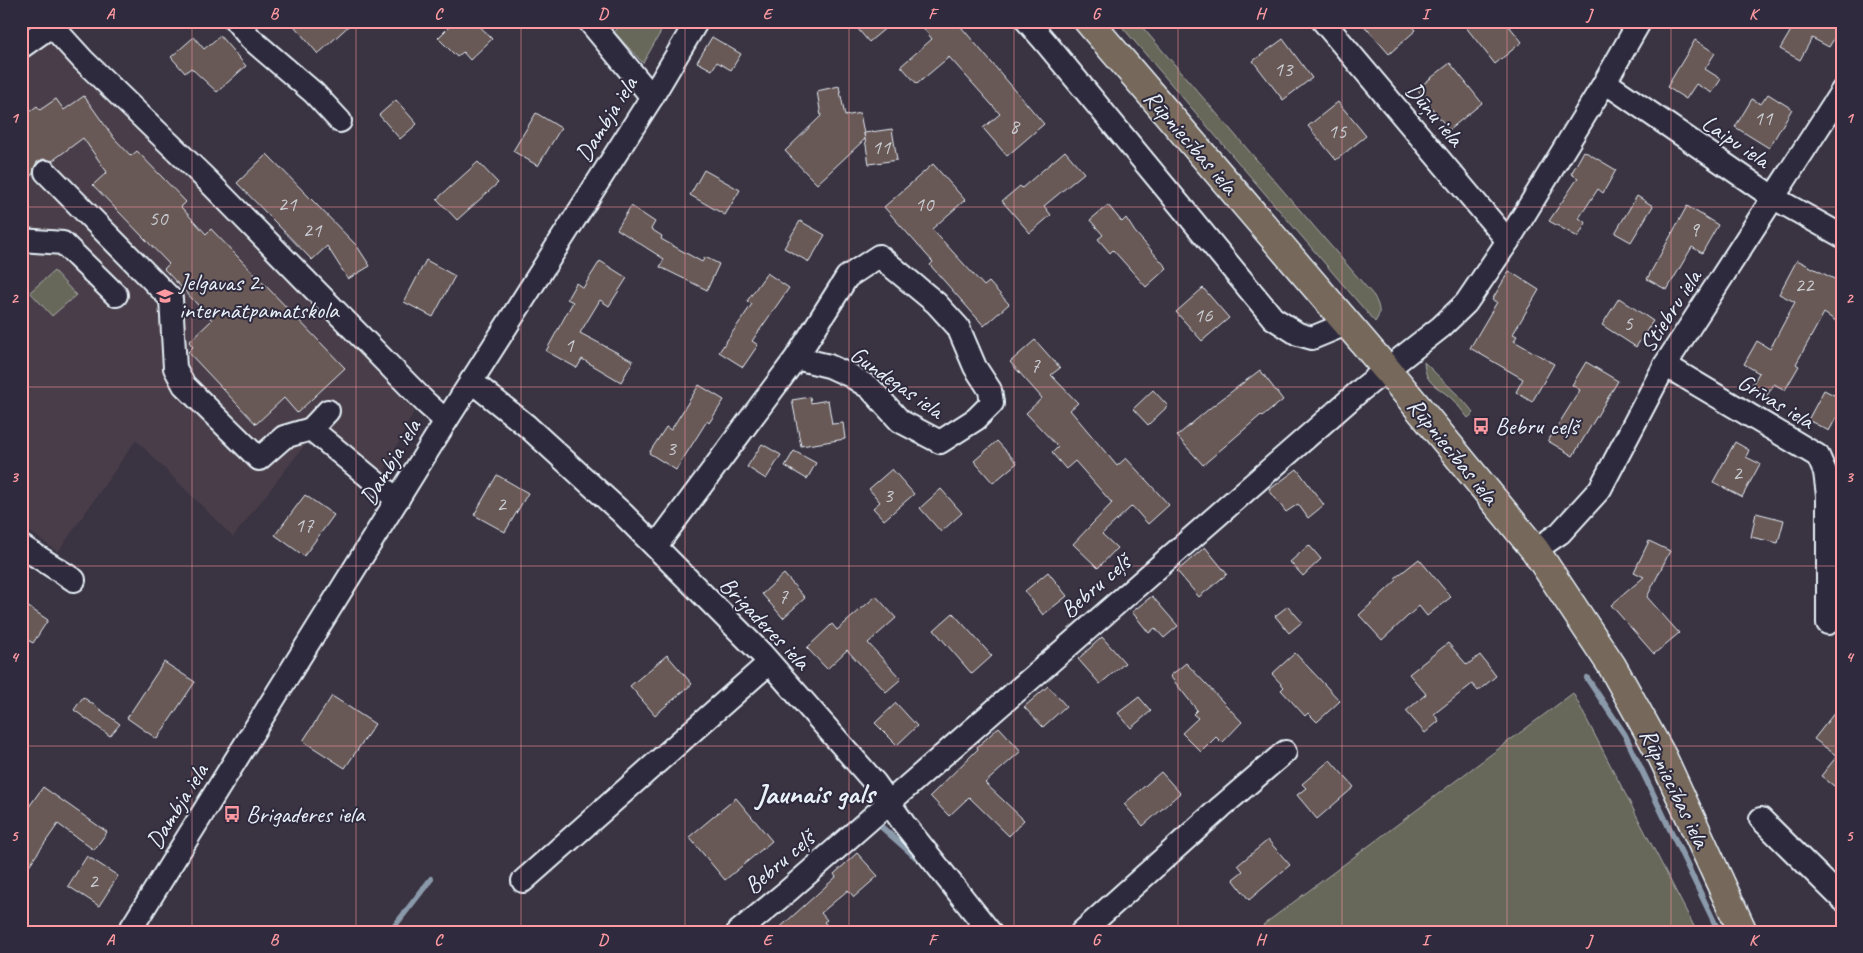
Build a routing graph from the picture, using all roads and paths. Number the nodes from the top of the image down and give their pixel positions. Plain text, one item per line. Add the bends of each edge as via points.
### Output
1 (236, 21) edge
2 (589, 21) edge
3 (697, 21) edge
4 (1027, 21) edge
5 (1088, 21) edge
6 (1323, 21) edge
7 (1640, 21) edge
8 (55, 24) edge
9 (21, 47) edge
10 (1605, 82) junction
11 (1842, 91) edge
12 (652, 97) junction
13 (340, 121) dead end
14 (46, 172) dead end
15 (1774, 198) junction
16 (1842, 236) edge
17 (21, 240) edge
18 (1508, 241) junction
19 (116, 295) dead end
20 (1346, 324) junction
21 (796, 358) junction
22 (1665, 365) junction
23 (1388, 371) junction
24 (471, 381) junction
25 (328, 411) dead end
26 (446, 421) junction
27 (311, 428) junction
28 (398, 499) junction
29 (21, 546) edge
30 (656, 546) junction
31 (1535, 550) junction
32 (74, 580) dead end
33 (1828, 623) dead end
34 (770, 663) junction
35 (1286, 752) dead end
36 (889, 802) junction
37 (1761, 819) dead end
38 (523, 881) dead end
39 (1842, 899) edge
40 (130, 932) edge
41 (738, 932) edge
42 (990, 932) edge
43 (1082, 932) edge
44 (1743, 932) edge

1 - 13 street via 251,39
2 - 12 street
3 - 12 street, Dambja iela
4 - 20 street via 1273,318 1298,334 1312,338
5 - 20 main road, Rūpniecības iela
6 - 18 street, Dūņu iela
7 - 10 street, Bebru ceļš
8 - 9 street
8 - 26 street via 83,60
10 - 15 street, Laipu iela
10 - 18 street, Bebru ceļš
11 - 15 street, Stiebru iela
12 - 24 street, Dambja iela
14 - 27 street via 171,299 175,368 184,385 259,459 284,437
15 - 16 street, Laipu iela
15 - 22 street, Stiebru iela
17 - 19 street via 63,243
18 - 23 street, Bebru ceļš via 1466,303
20 - 23 main road, Rūpniecības iela
21 - 21 street, Gundegas iela via 847,277 879,256 936,303 958,327 975,367 990,390 992,403 976,419 940,442 900,421 870,388 851,376 829,366
21 - 30 street, Gundegas iela
22 - 31 street, Stiebru iela via 1600,489 1560,533
22 - 33 street, Grīvas iela via 1818,456 1825,472 1828,495
23 - 31 main road, Rūpniecības iela
23 - 36 street, Bebru ceļš via 1362,389
24 - 26 street, Dambja iela
24 - 30 street, Brigaderes iela via 527,426
25 - 27 street
26 - 28 street, Dambja iela
27 - 28 street
28 - 40 street, Dambja iela
29 - 32 street
30 - 34 street, Brigaderes iela
31 - 44 main road, Rūpniecības iela via 1612,666 1663,758
34 - 36 street, Brigaderes iela
34 - 38 street
35 - 43 street via 1221,806
36 - 41 street, Bebru ceļš
36 - 42 street, Brigaderes iela
37 - 39 street

